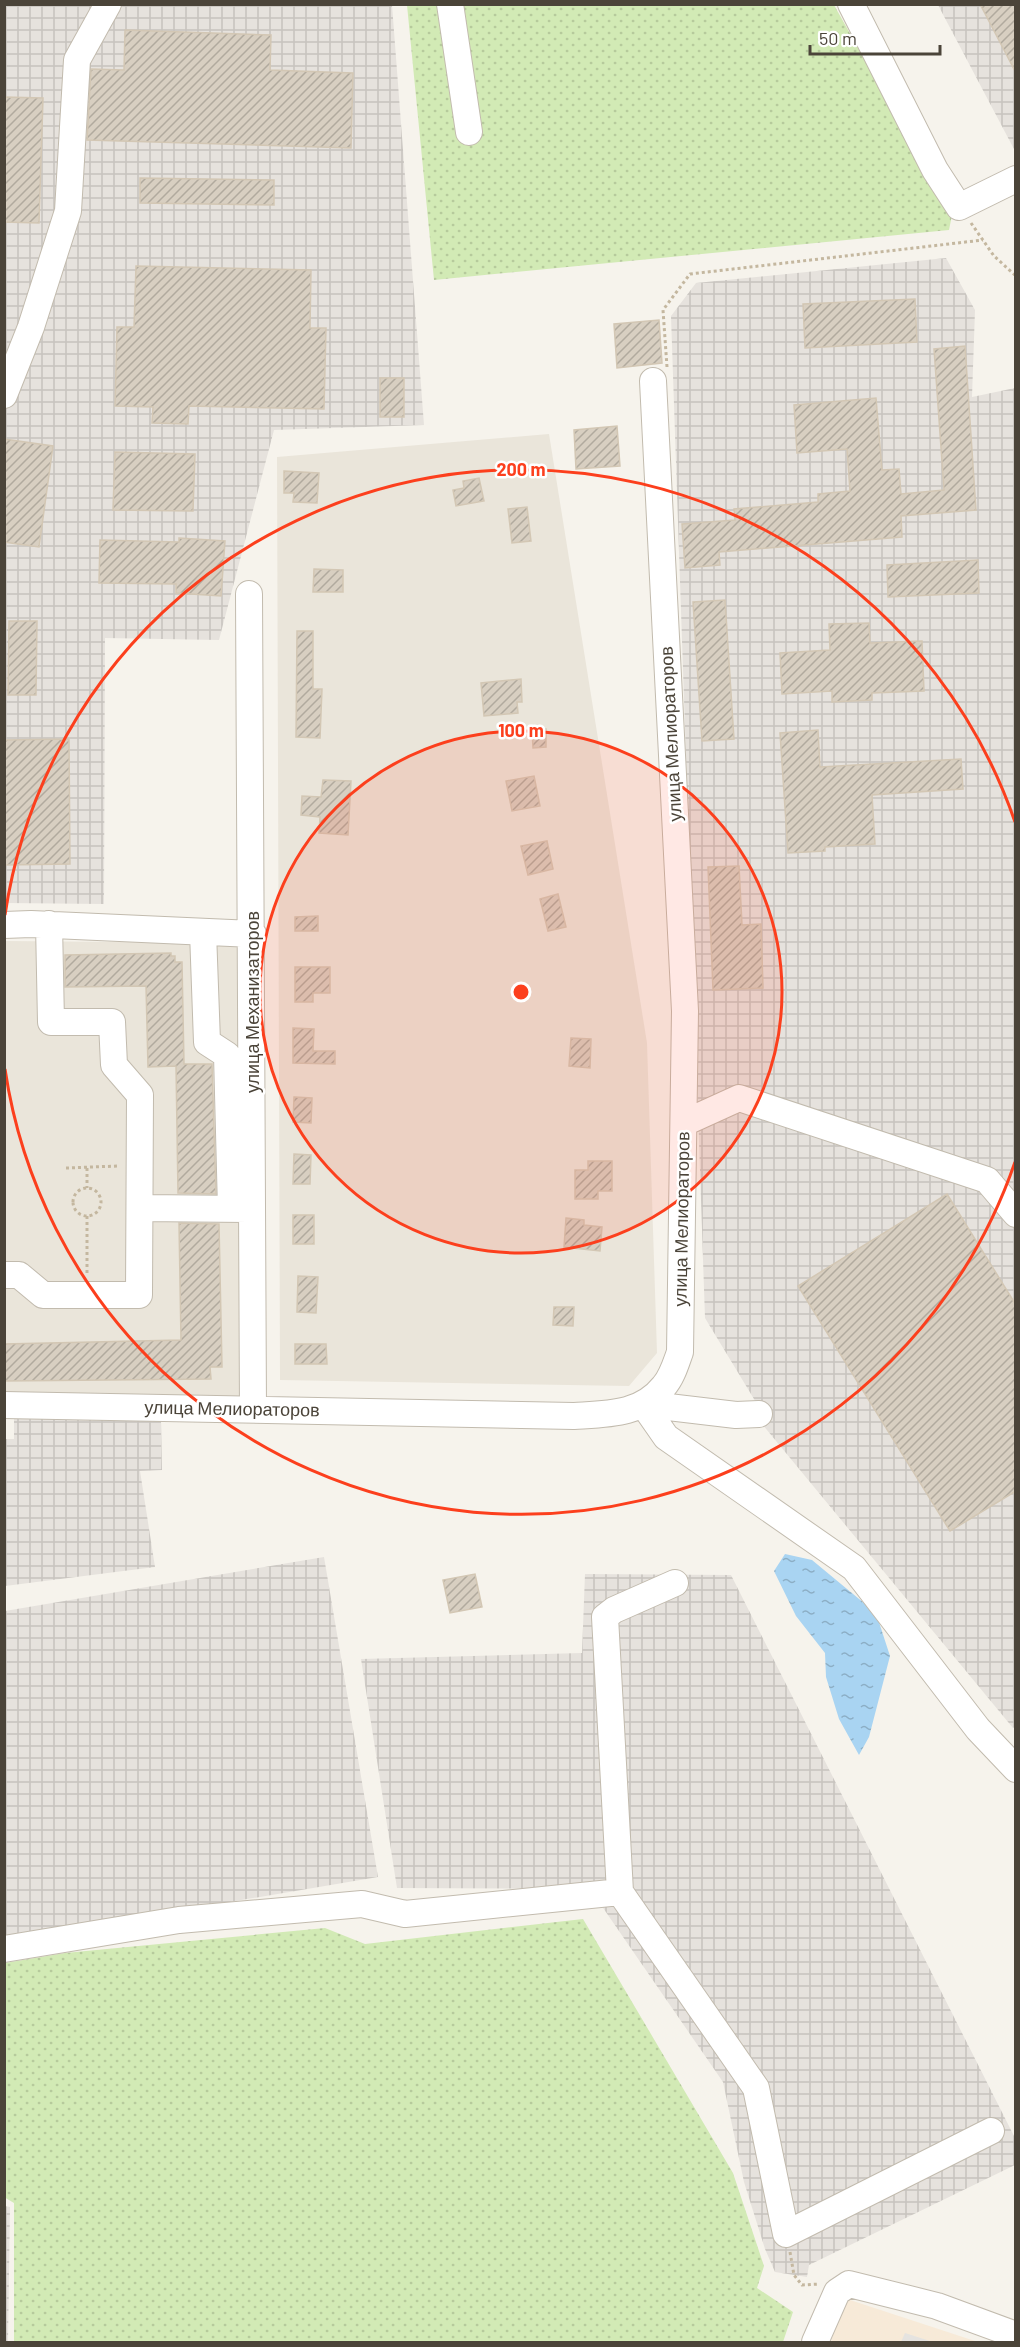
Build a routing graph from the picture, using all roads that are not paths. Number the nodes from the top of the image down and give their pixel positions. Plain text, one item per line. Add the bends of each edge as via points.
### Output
1 (108, 4) edge
2 (450, 4) edge
3 (851, 4) edge
4 (469, 132) dead end
5 (1016, 179) edge
6 (653, 381) road end
7 (4, 395) edge
8 (249, 594) dead end
9 (49, 924) junction
10 (4, 925) edge
11 (203, 932) junction
12 (253, 934) junction
13 (684, 1123) junction
14 (140, 1208) junction
15 (242, 1209) junction
16 (1016, 1215) edge
17 (4, 1275) edge
18 (643, 1404) junction
19 (4, 1405) edge
20 (253, 1409) junction
21 (759, 1414) dead end
22 (675, 1583) dead end
23 (1016, 1768) edge
24 (620, 1893) junction
25 (4, 1949) edge
26 (991, 2131) dead end
27 (1016, 2335) edge
28 (815, 2343) edge

1 - 7 street via 77,60 68,211 31,327
2 - 4 street
3 - 5 street via 935,170 959,207
6 - 13 street, улица Мелиораторов via 685,1011
8 - 12 street, улица Механизаторов
9 - 10 street
9 - 11 street
9 - 14 street via 51,1022 112,1022 114,1065 140,1095
11 - 12 street
11 - 15 street via 207,1042 227,1055
12 - 15 street, улица Механизаторов
13 - 16 street via 739,1098 987,1180
13 - 18 street, улица Мелиораторов via 681,1352 665,1386
14 - 15 street
14 - 17 street via 139,1295 43,1295 20,1275
15 - 20 street, улица Механизаторов
18 - 20 street, улица Мелиораторов via 622,1413 574,1416
18 - 21 street
18 - 23 street via 666,1437 854,1568 978,1729
19 - 20 street, улица Мелиораторов
22 - 24 street via 605,1617
24 - 25 street via 405,1914 362,1904 190,1919
24 - 26 street via 756,2088 786,2234
27 - 28 street via 937,2306 849,2284 837,2292

